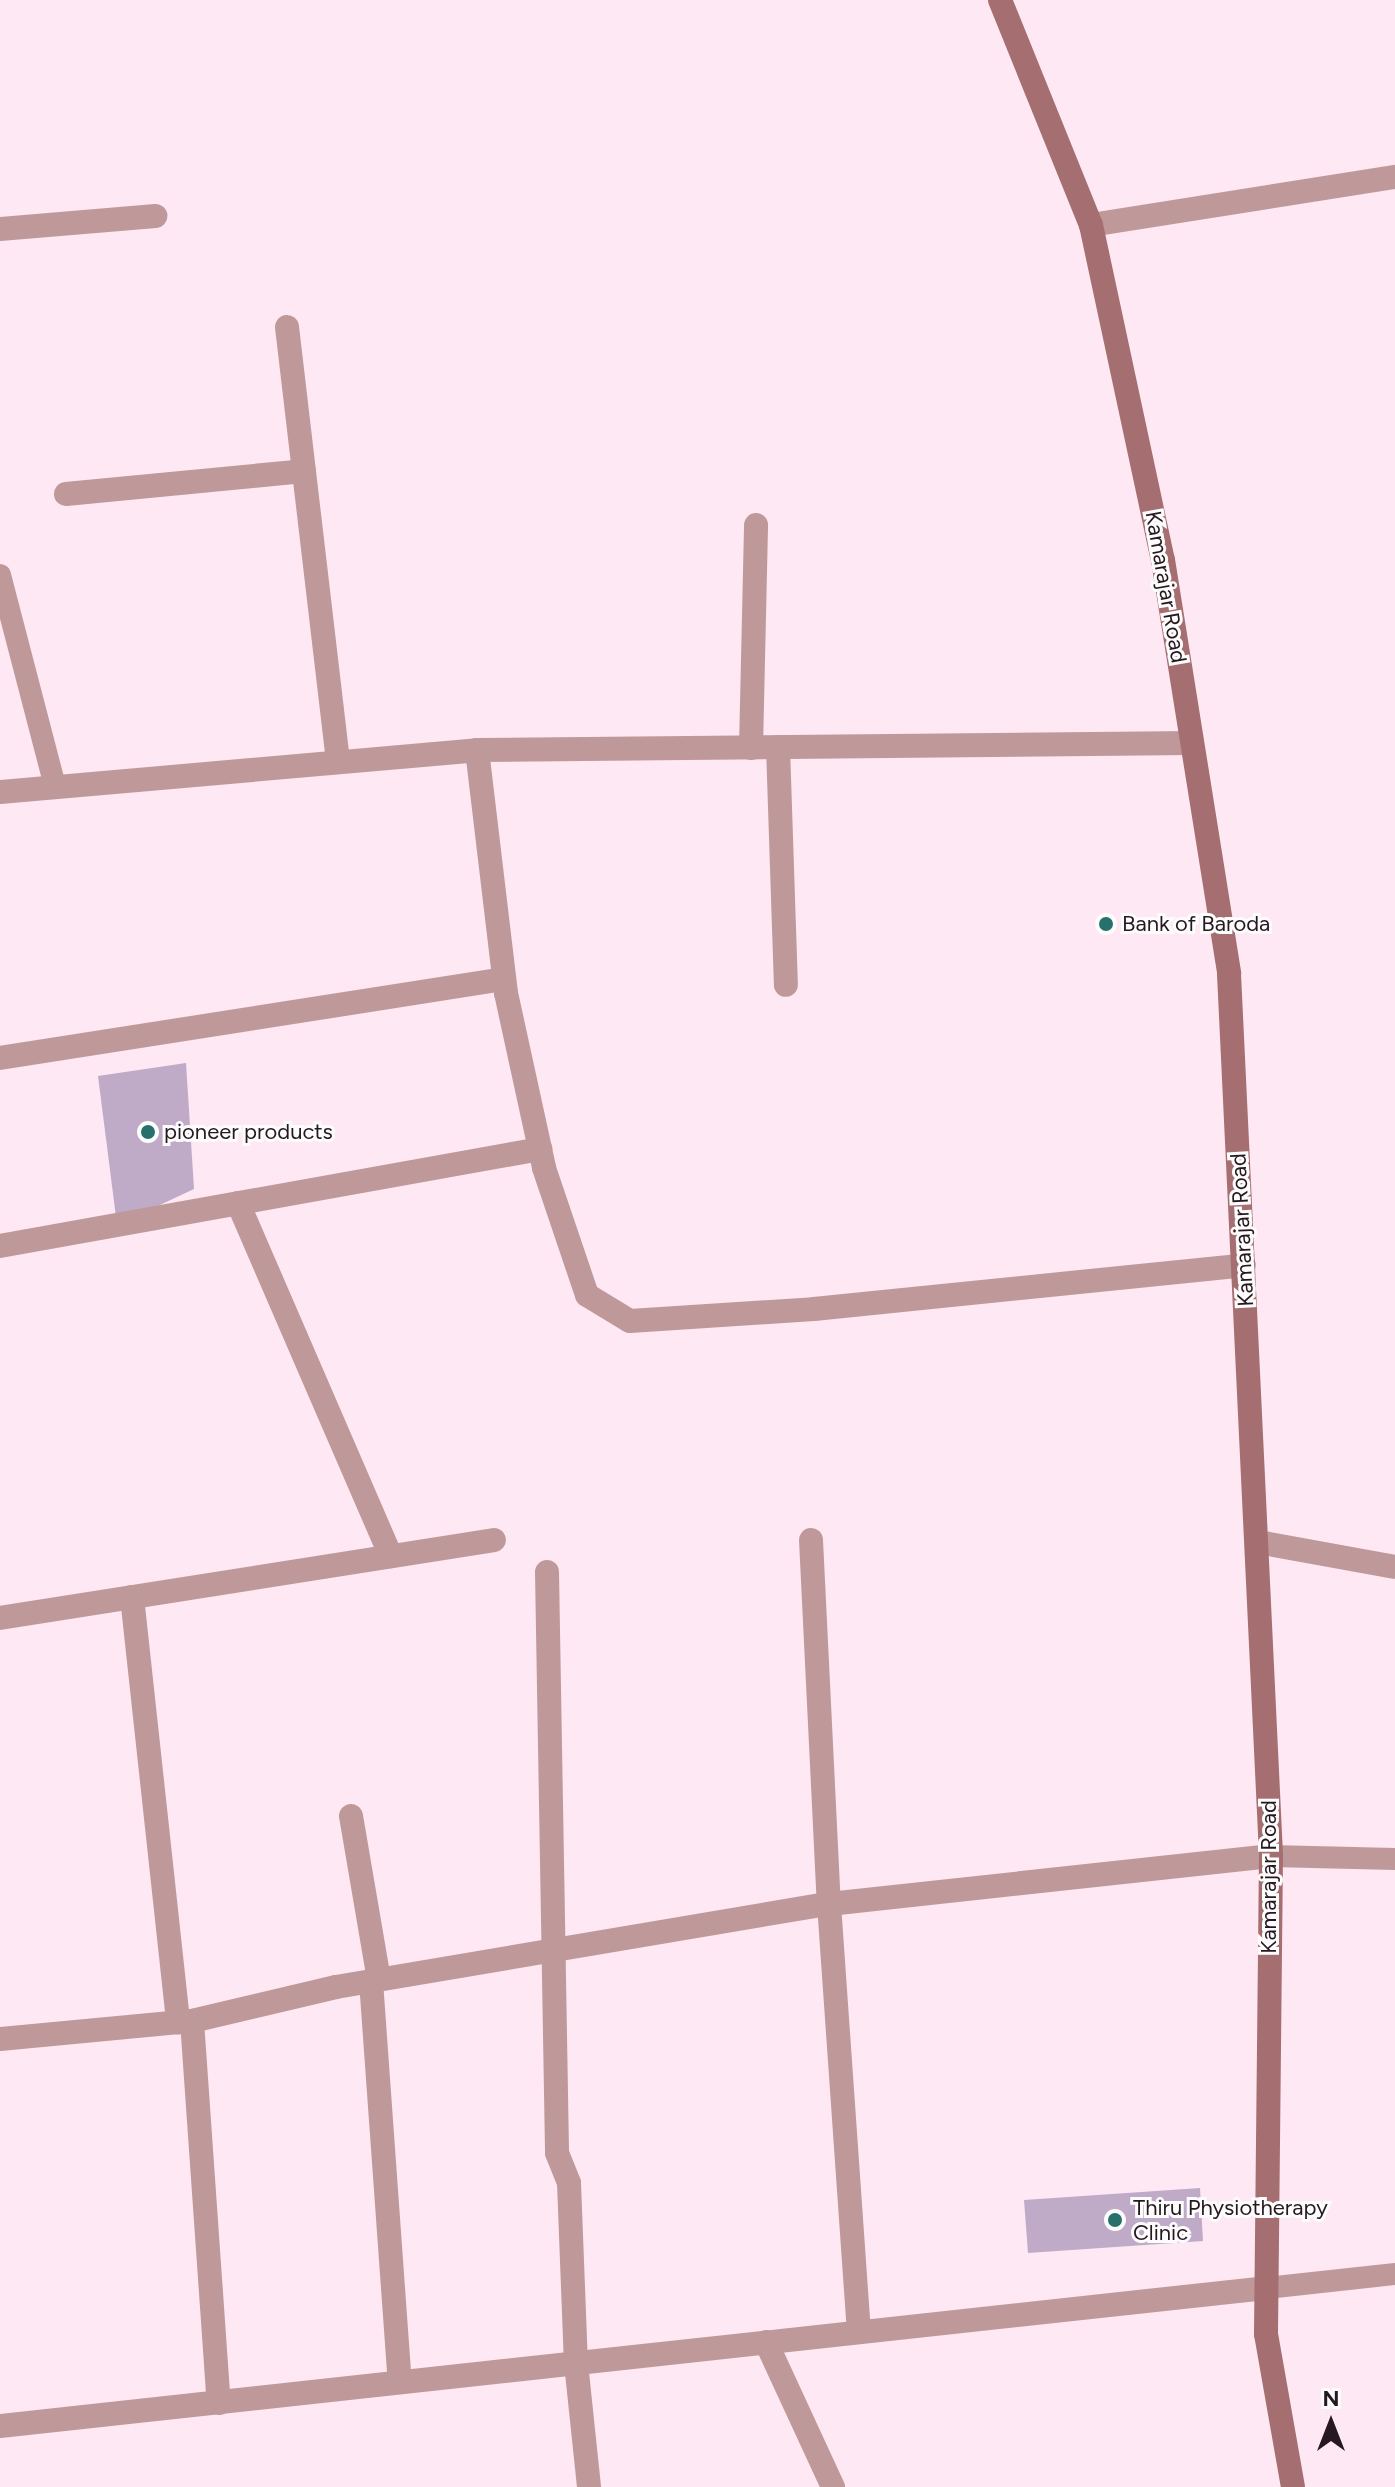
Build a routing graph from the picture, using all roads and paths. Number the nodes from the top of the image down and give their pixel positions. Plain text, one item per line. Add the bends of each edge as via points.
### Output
1 (1000, 0) edge
2 (1395, 177) edge
3 (155, 216) dead end
4 (1091, 225) junction
5 (0, 229) edge
6 (287, 327) dead end
7 (304, 471) junction
8 (66, 494) dead end
9 (756, 525) dead end
10 (0, 575) edge
11 (1192, 743) junction
12 (778, 747) junction
13 (751, 748) junction
14 (477, 750) junction
15 (338, 762) junction
16 (55, 786) junction
17 (0, 792) edge
18 (504, 979) junction
19 (786, 985) dead end
20 (0, 1058) edge
21 (540, 1149) junction
22 (238, 1203) junction
23 (0, 1246) edge
24 (1244, 1265) junction
25 (494, 1540) dead end
26 (811, 1540) dead end
27 (1258, 1542) junction
28 (391, 1556) junction
29 (1395, 1567) edge
30 (547, 1572) dead end
31 (132, 1597) junction
32 (0, 1618) edge
33 (351, 1816) dead end
34 (1271, 1856) junction
35 (1395, 1859) edge
36 (829, 1904) junction
37 (557, 1950) junction
38 (375, 1980) junction
39 (185, 2022) junction
40 (0, 2039) edge
41 (1395, 2274) edge
42 (1266, 2288) junction
43 (859, 2332) junction
44 (766, 2342) junction
45 (576, 2363) junction
46 (400, 2382) junction
47 (219, 2403) junction
48 (0, 2426) edge
49 (589, 2487) edge
50 (833, 2487) edge
51 (1293, 2487) edge

1 - 4 main road, Kamarajar Road
2 - 4 street
3 - 5 street
4 - 11 main road, Kamarajar Road via 1163,560
6 - 7 street
7 - 8 street
7 - 15 street
9 - 13 street
10 - 16 lane
11 - 12 street
11 - 24 main road, Kamarajar Road via 1229,974
12 - 13 street
12 - 19 street
13 - 14 street
14 - 15 street
14 - 18 street
15 - 16 street
16 - 17 street
18 - 20 street
18 - 21 street
21 - 22 street
21 - 24 street via 587,1295 630,1321 814,1309
22 - 23 street
22 - 28 street
24 - 27 main road, Kamarajar Road
25 - 28 street
26 - 36 street
27 - 29 street
27 - 34 main road, Kamarajar Road
28 - 31 street
30 - 37 street
31 - 32 street
31 - 39 street
33 - 38 street
34 - 35 lane
34 - 36 street
34 - 42 main road, Kamarajar Road
36 - 37 street
36 - 43 street
37 - 38 street
37 - 45 street via 557,2153 569,2183
38 - 39 street
38 - 46 street
39 - 40 street
39 - 47 street
41 - 42 lane
42 - 43 street
42 - 51 main road, Kamarajar Road via 1266,2334
43 - 44 street
44 - 45 street
44 - 50 street
45 - 46 street
45 - 49 street
46 - 47 street
47 - 48 street

